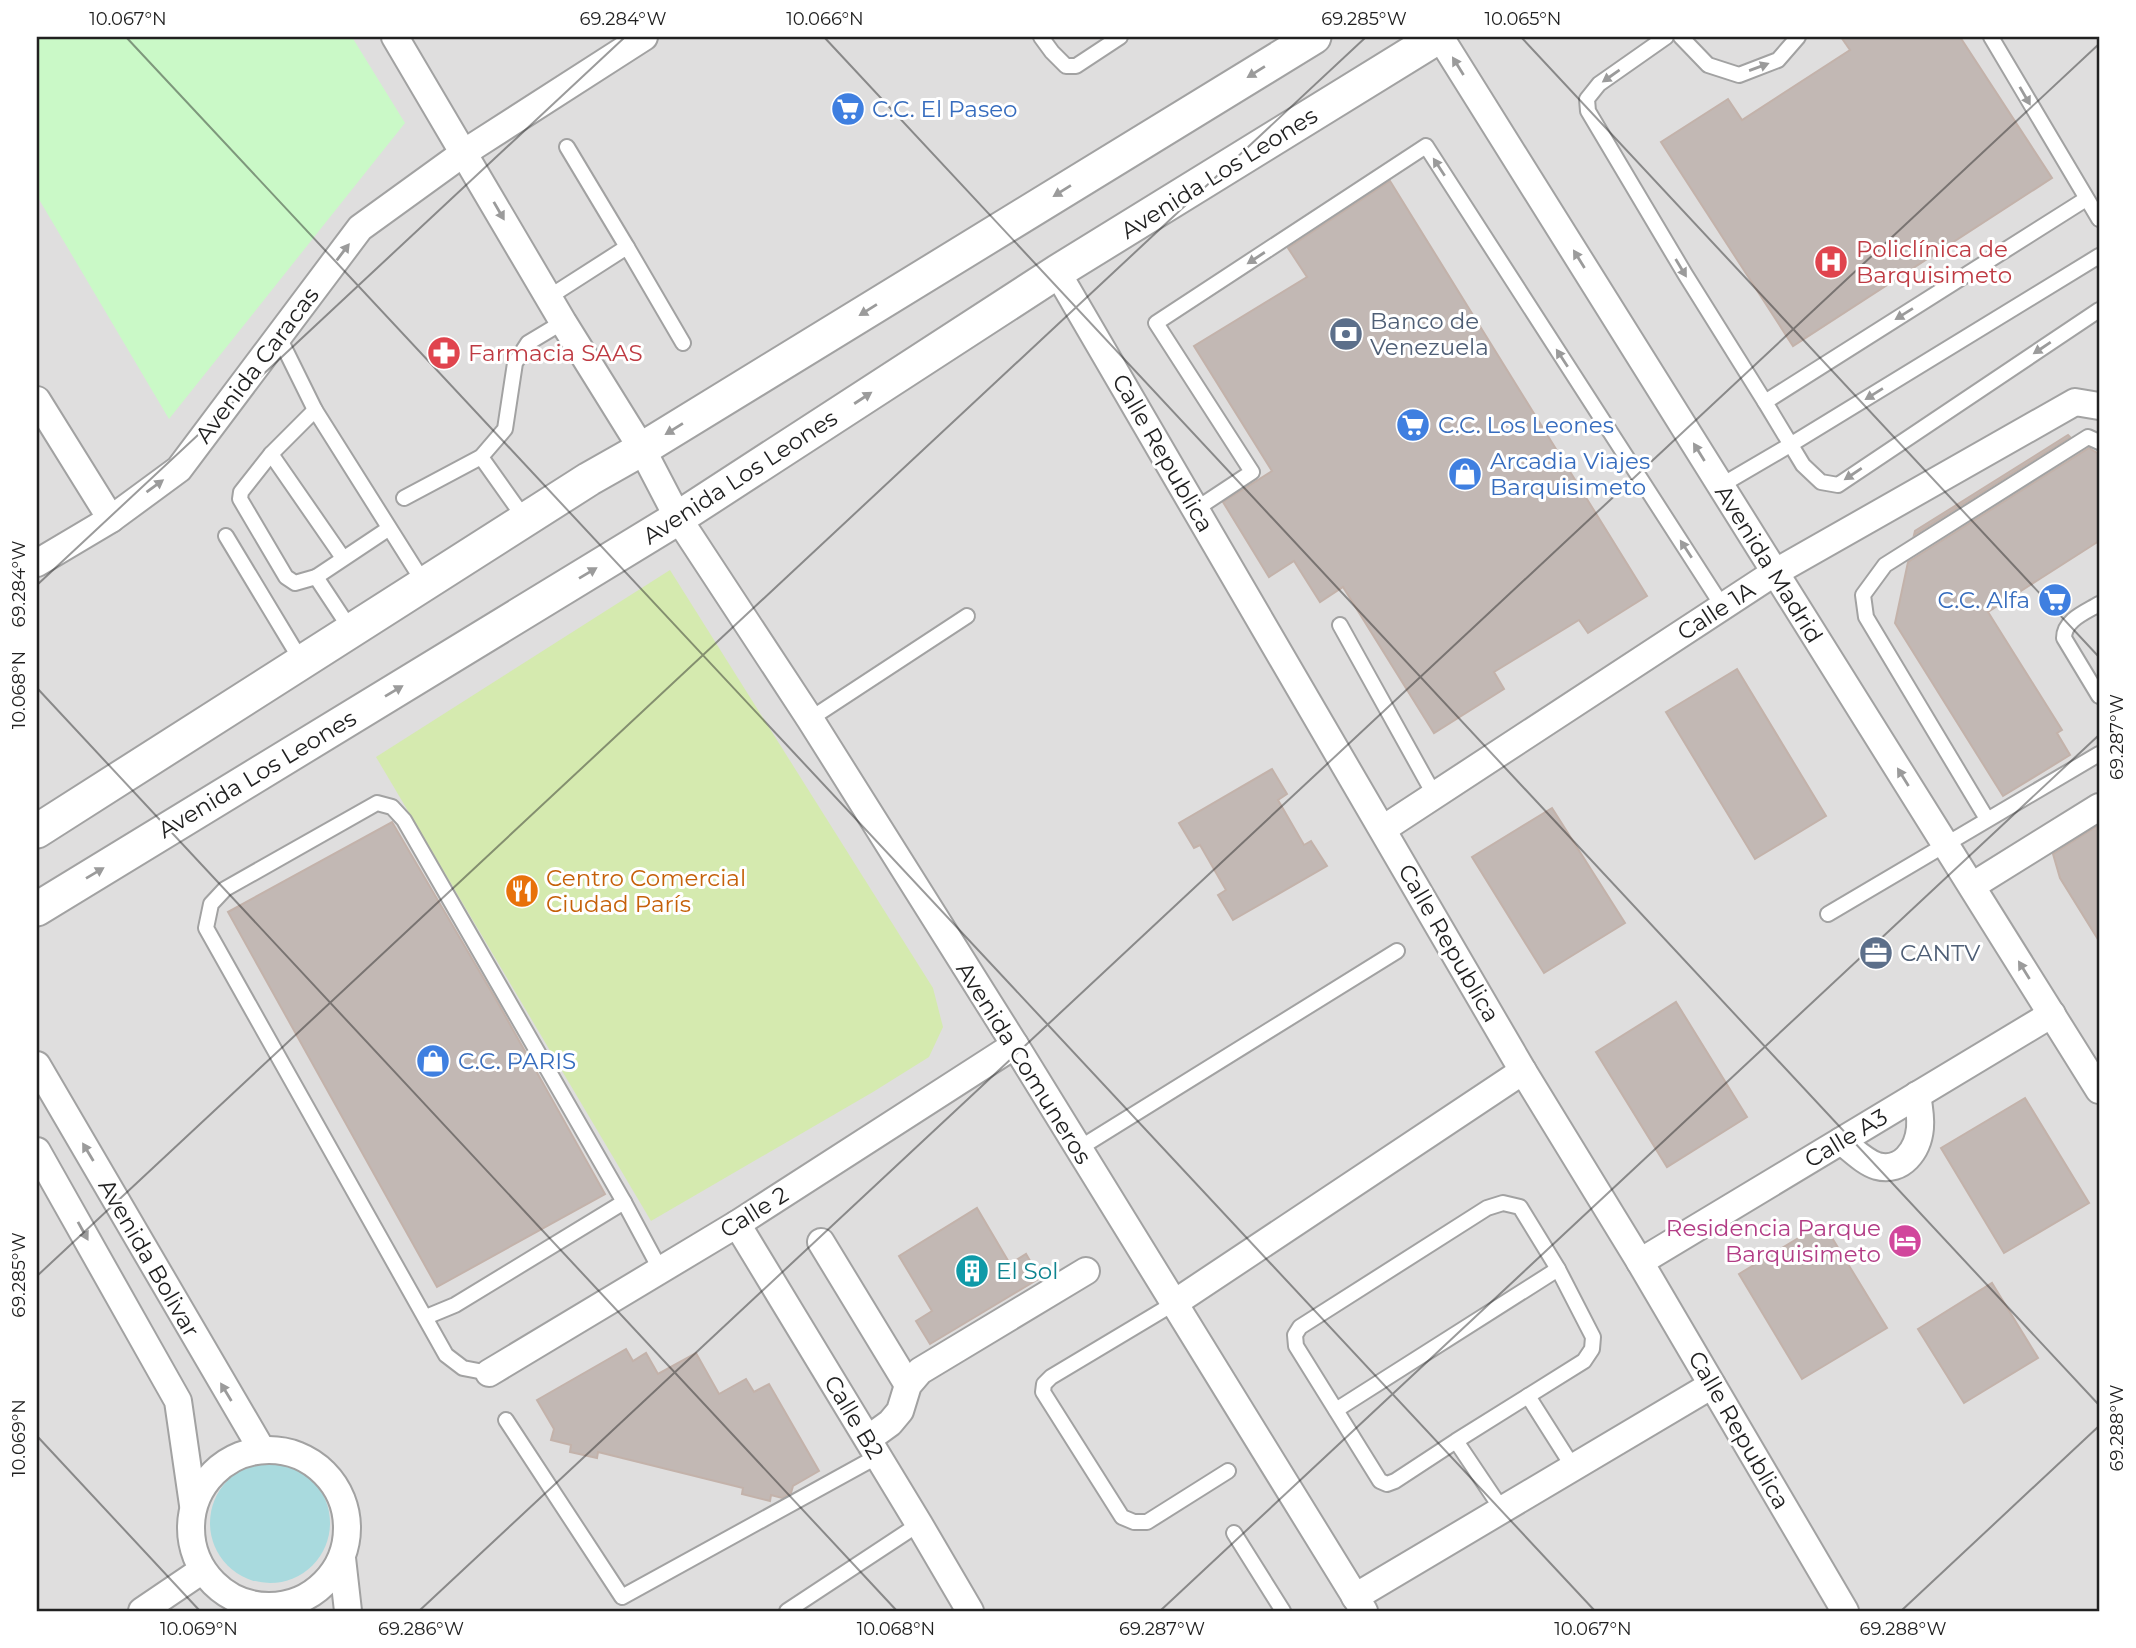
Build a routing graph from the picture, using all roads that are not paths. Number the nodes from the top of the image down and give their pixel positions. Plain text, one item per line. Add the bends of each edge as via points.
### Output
1 (395, 37) edge
2 (644, 37) edge
3 (1041, 37) edge
4 (1120, 37) edge
5 (1314, 37) edge
6 (1439, 37) edge
7 (1666, 37) edge
8 (1681, 37) edge
9 (1798, 37) edge
10 (1991, 37) edge
11 (567, 148) dead end
12 (465, 152) junction
13 (2086, 199) junction
14 (2099, 219) edge
15 (627, 247) junction
16 (2099, 256) edge
17 (1057, 272) junction
18 (549, 297) junction
19 (2099, 310) edge
20 (564, 322) junction
21 (279, 337) junction
22 (683, 344) dead end
23 (37, 400) edge
24 (1765, 402) junction
25 (2099, 406) edge
26 (315, 410) junction
27 (2099, 442) edge
28 (1790, 445) junction
29 (642, 449) junction
30 (271, 454) junction
31 (481, 457) junction
32 (1720, 486) junction
33 (404, 498) dead end
34 (1196, 509) junction
35 (678, 518) junction
36 (111, 519) junction
37 (525, 519) junction
38 (388, 529) junction
39 (226, 536) dead end
40 (343, 558) junction
41 (37, 563) edge
42 (1773, 573) junction
43 (316, 576) junction
44 (424, 583) junction
45 (2099, 604) edge
46 (1723, 607) junction
47 (967, 616) dead end
48 (1340, 625) dead end
49 (351, 630) junction
50 (302, 662) junction
51 (2099, 696) edge
52 (810, 719) junction
53 (2099, 754) edge
54 (1435, 796) junction
55 (2099, 807) edge
56 (1987, 820) junction
57 (1383, 830) junction
58 (37, 831) edge
59 (1947, 846) junction
60 (1972, 886) junction
61 (37, 909) edge
62 (1828, 914) dead end
63 (1397, 951) dead end
64 (2052, 1014) junction
65 (1015, 1045) junction
66 (37, 1065) edge
67 (1522, 1071) junction
68 (2099, 1090) edge
69 (1917, 1095) junction
70 (1841, 1141) junction
71 (1078, 1150) junction
72 (37, 1151) edge
73 (624, 1202) junction
74 (737, 1224) junction
75 (821, 1242) dead end
76 (1640, 1262) junction
77 (660, 1269) junction
78 (1558, 1269) junction
79 (1086, 1271) dead end
80 (1173, 1304) junction
81 (426, 1317) junction
82 (489, 1373) joint
83 (908, 1385) junction
84 (1712, 1385) junction
85 (1528, 1396) junction
86 (1336, 1410) junction
87 (506, 1420) dead end
88 (1456, 1441) junction
89 (873, 1447) junction
90 (262, 1450) junction
91 (1573, 1467) junction
92 (1228, 1471) dead end
93 (193, 1505) junction
94 (1503, 1511) junction
95 (919, 1524) junction
96 (1234, 1533) dead end
97 (342, 1558) junction
98 (201, 1571) junction
99 (1360, 1604) edge
100 (270, 1609) edge
101 (142, 1611) edge
102 (348, 1611) edge
103 (787, 1611) edge
104 (970, 1611) edge
105 (1283, 1611) edge
106 (1845, 1611) edge

1 - 12 street, Avenida Comuneros
2 - 12 street, Avenida Caracas
3 - 4 lane via 1066,66 1076,66
5 -> 29 street
6 - 17 street, Avenida Los Leones
32 -> 6 street, Avenida Madrid
7 -> 24 lane via 1599,84 1587,99 1588,111
8 -> 9 lane via 1708,65 1739,75 1778,60
10 -> 13 lane
11 - 15 lane
12 -> 18 street, Avenida Comuneros
21 -> 12 street, Avenida Caracas via 360,228
13 - 14 lane
13 -> 24 lane
15 - 18 lane
15 - 22 lane
16 -> 28 lane
17 - 34 street, Calle Republica
35 -> 17 street, Avenida Los Leones
18 - 20 street, Avenida Comuneros
19 -> 28 lane via 1838,485 1821,482
20 - 29 street, Avenida Comuneros
20 - 31 lane via 528,344 515,363 505,429
21 - 26 lane
36 -> 21 street, Avenida Caracas via 179,469
23 - 36 street
24 - 28 lane
25 - 42 street, Calle 1A via 2075,402
26 - 30 lane
26 - 38 lane
27 - 56 lane via 2088,437 1885,565 1863,595 1866,617
28 - 32 lane
29 - 35 street, Avenida Comuneros
29 - 37 street
30 - 40 lane
30 - 43 lane via 240,499 286,578 295,583
31 - 33 lane
31 - 37 lane
32 - 42 street, Avenida Madrid
46 -> 34 lane via 1426,146 1156,323 1252,472
34 - 57 street, Calle Republica
35 - 52 street, Avenida Comuneros
61 -> 35 street, Avenida Los Leones
36 - 41 street, Avenida Caracas
37 - 44 street
38 - 40 lane
38 - 44 lane
39 - 50 lane
40 - 43 lane
42 - 46 street, Calle 1A
59 -> 42 street, Avenida Madrid
43 - 49 lane
44 - 49 street
45 - 51 lane via 2069,622 2064,638
46 - 54 street, Calle 1A
47 - 52 lane
48 - 54 lane
49 - 50 street
50 - 58 street
52 - 65 street, Avenida Comuneros
53 - 56 lane
54 - 57 street, Calle 1A
55 - 60 street
56 - 59 lane
57 - 67 street, Calle Republica
59 - 60 street, Avenida Madrid
59 - 62 lane
64 -> 60 street, Avenida Madrid
63 - 71 lane
64 - 68 street, Avenida Madrid
64 - 69 street, Calle A3
65 - 71 street, Avenida Comuneros
65 - 74 street, Calle 2
90 -> 66 street, Avenida Bolivar
67 - 76 street, Calle Republica
67 - 80 street
69 - 70 street, Calle A3
69 - 70 street via 1917,1142 1899,1165 1880,1167
70 - 76 street, Calle A3
71 - 80 street, Avenida Comuneros
72 -> 93 street, Avenida Bolivar via 177,1401
73 - 77 lane
73 - 81 lane via 455,1305
73 - 81 lane via 404,820 392,807 377,803 225,889 211,904 205,928
74 - 77 street, Calle 2
74 - 89 street, Calle B2
75 - 83 street
76 - 84 street, Calle Republica
77 - 82 street, Calle 2
78 - 85 lane via 1593,1337 1592,1349 1584,1361
78 - 86 lane
78 - 86 lane via 1520,1207 1503,1203 1487,1208 1300,1327 1296,1346
79 - 83 street via 920,1371
80 - 92 lane via 1051,1377 1043,1392 1122,1517 1147,1522
80 - 99 street, Avenida Comuneros
81 - 82 lane via 446,1355 463,1368
83 - 89 street via 900,1411
84 - 91 street
84 - 106 street, Calle Republica
85 - 88 lane
85 - 91 lane
86 - 88 lane via 1380,1481 1387,1484
87 - 89 lane via 622,1597
88 - 94 lane
89 - 95 street, Calle B2
90 - 93 street, Avenida Bolivar via 239,1455 219,1467 203,1484
90 - 97 street, Avenida Bolivar via 285,1451 307,1459 324,1473 346,1513
91 - 94 street
93 - 98 street, Avenida Bolivar via 192,1544
94 - 99 street
95 - 103 lane
95 - 104 street, Calle B2
96 - 105 lane
97 - 100 street, Avenida Bolivar via 320,1588 304,1599
97 - 102 street, Avenida Bolivar
98 - 100 street, Avenida Bolivar via 240,1601
98 - 101 street

